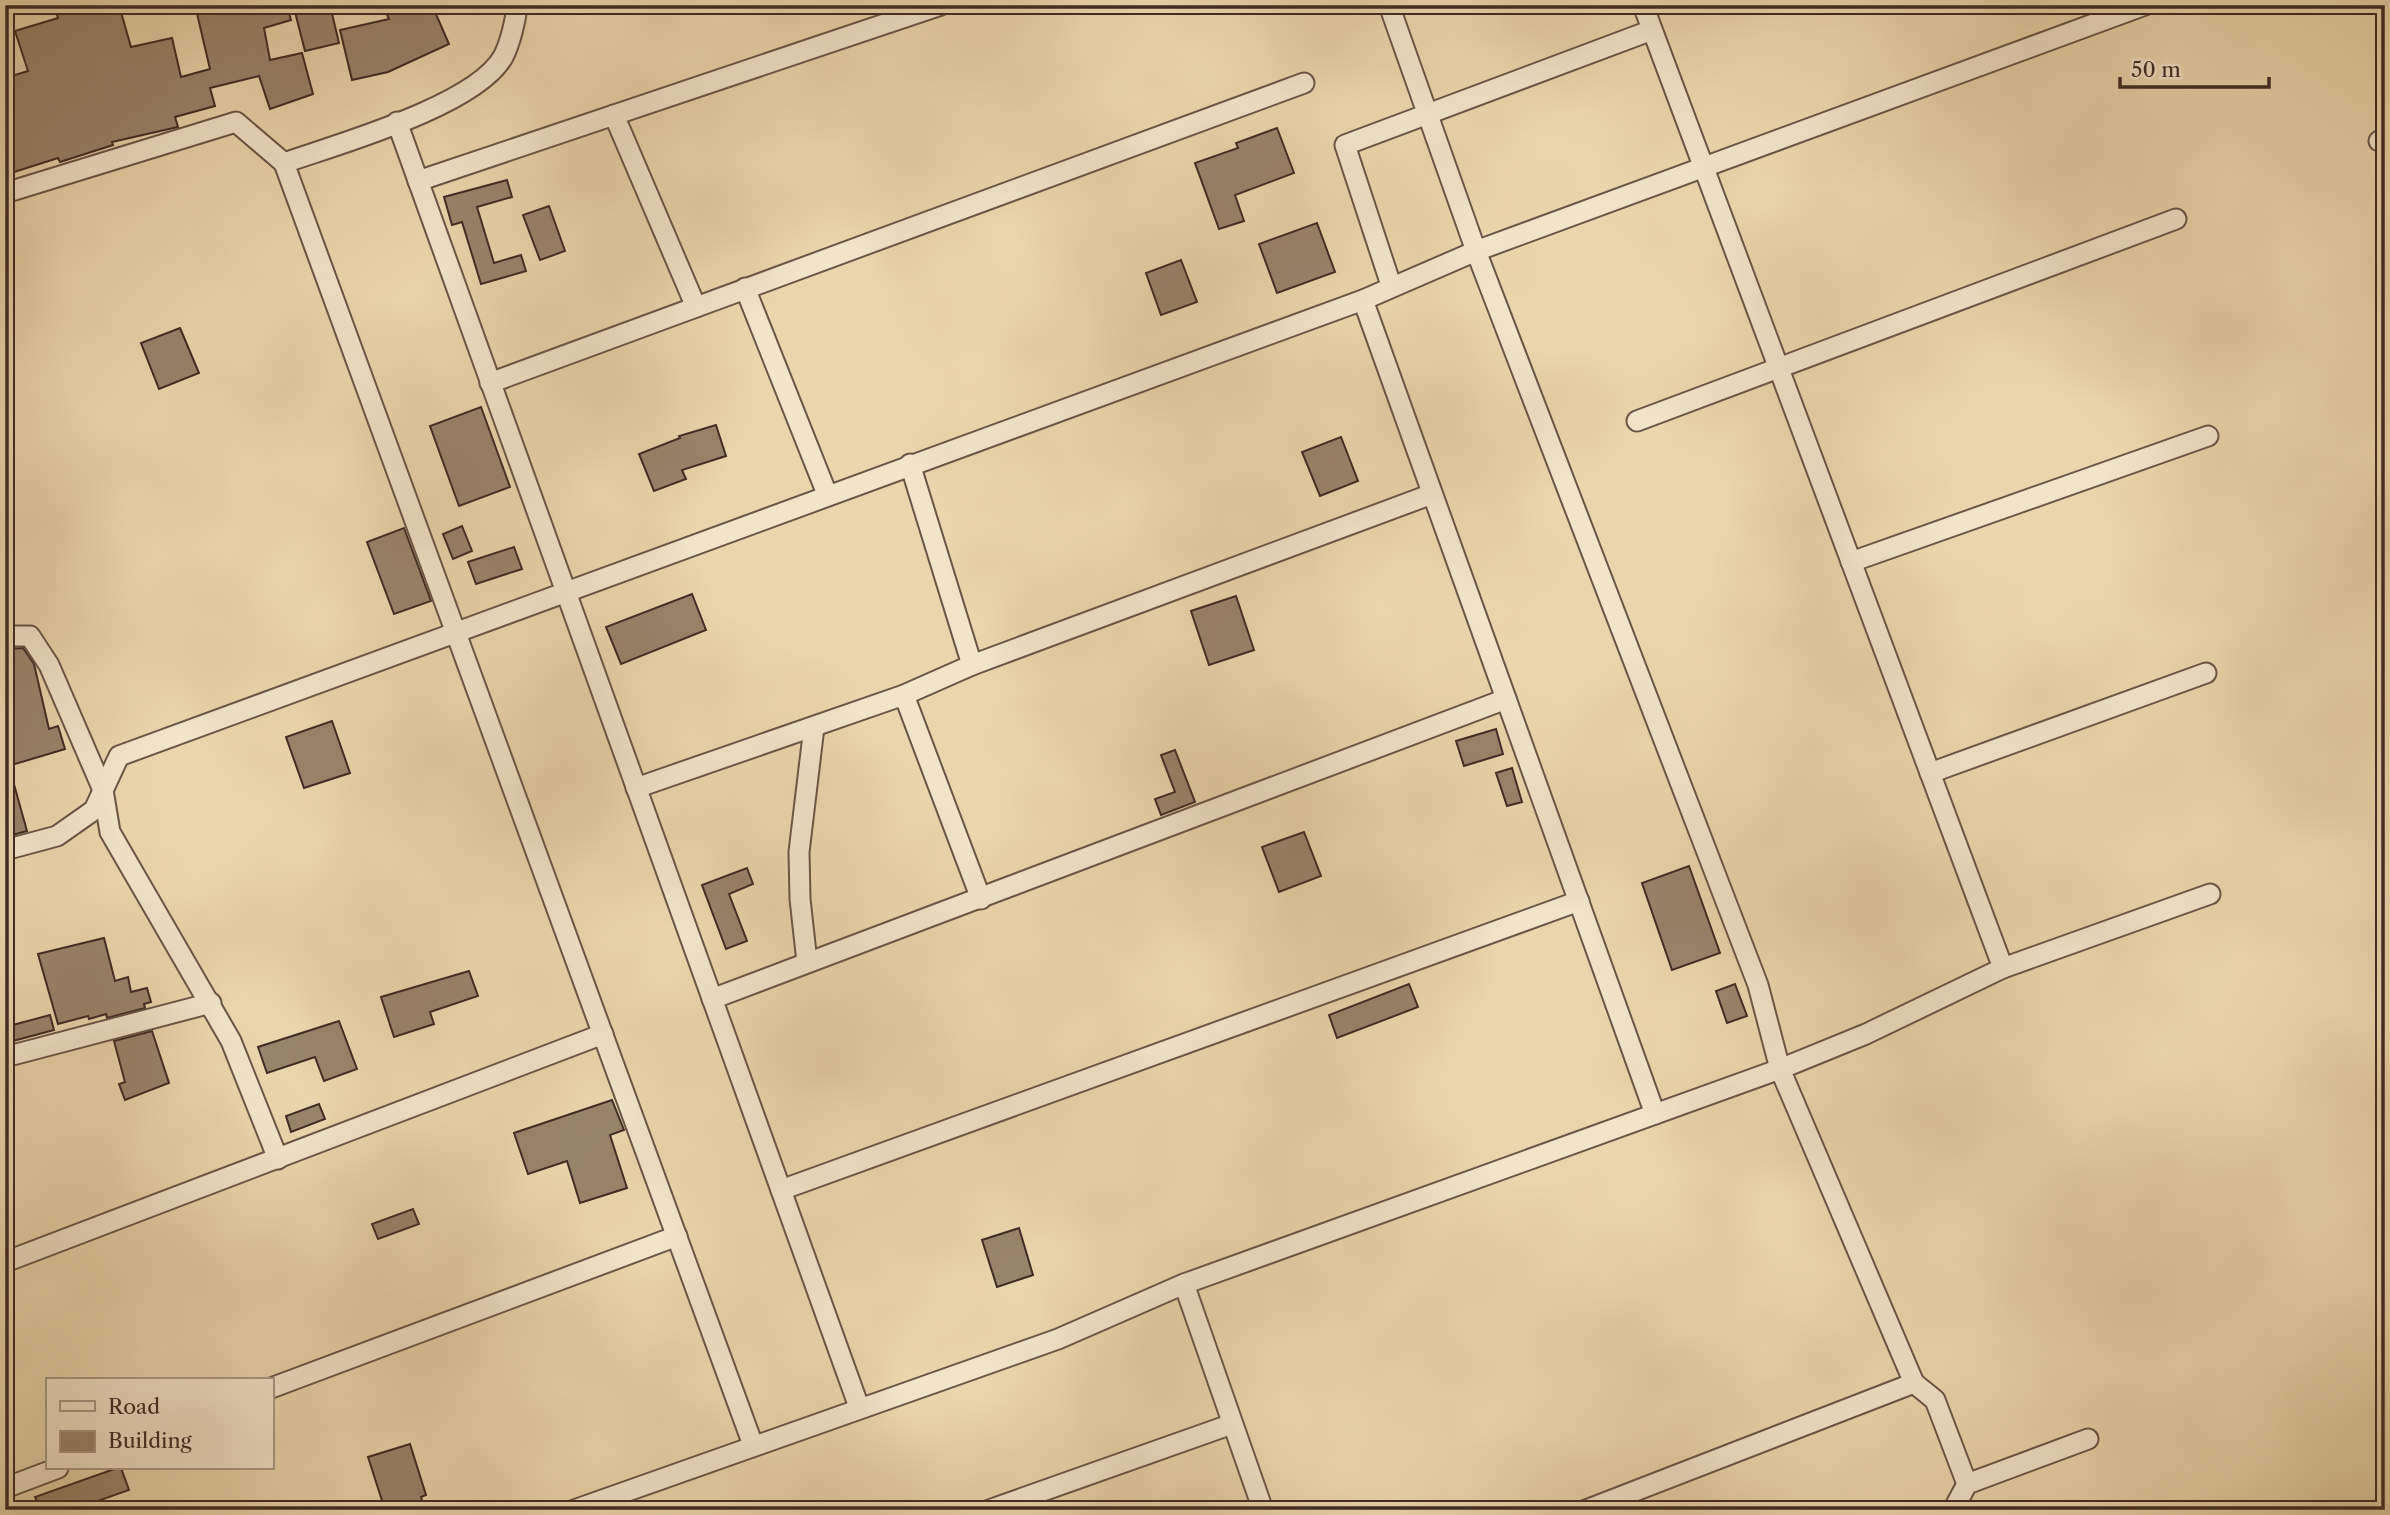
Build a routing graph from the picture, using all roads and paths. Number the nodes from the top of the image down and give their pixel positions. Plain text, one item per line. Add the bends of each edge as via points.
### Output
1 (517, 5) edge
2 (942, 5) edge
3 (1389, 5) edge
4 (1643, 5) edge
5 (2145, 5) edge
6 (1652, 30) junction
7 (1304, 83) dead end
8 (1427, 113) junction
9 (614, 115) junction
10 (397, 122) junction
11 (285, 163) junction
12 (1704, 168) junction
13 (418, 181) junction
14 (5, 193) edge
15 (2176, 219) dead end
16 (1476, 251) junction
17 (1391, 285) junction
18 (745, 288) junction
19 (1363, 300) junction
20 (696, 306) junction
21 (1779, 368) junction
22 (491, 383) junction
23 (1637, 421) dead end
24 (2208, 436) dead end
25 (910, 464) junction
26 (1432, 494) junction
27 (827, 495) junction
28 (1851, 562) junction
29 (565, 590) junction
30 (456, 631) junction
31 (5, 636) edge
32 (972, 664) junction
33 (2206, 673) dead end
34 (904, 695) junction
35 (1506, 699) junction
36 (814, 727) junction
37 (1930, 773) junction
38 (636, 788) junction
39 (103, 790) junction
40 (5, 850) edge
41 (2210, 894) dead end
42 (981, 899) junction
43 (1579, 901) junction
44 (807, 962) junction
45 (2003, 968) junction
46 (712, 999) junction
47 (211, 1003) junction
48 (603, 1034) junction
49 (5, 1057) edge
50 (1780, 1069) junction
51 (1655, 1114) junction
52 (278, 1159) junction
53 (780, 1190) junction
54 (677, 1236) junction
55 (5, 1262) edge
56 (1184, 1284) junction
57 (1914, 1383) junction
58 (273, 1387) edge
59 (859, 1407) junction
60 (1232, 1424) junction
61 (2088, 1439) dead end
62 (753, 1445) junction
63 (53, 1470) edge
64 (1967, 1484) junction
65 (5, 1488) edge
66 (1009, 1506) edge
67 (574, 1510) edge
68 (989, 1510) edge
69 (1262, 1510) edge
70 (1586, 1510) edge
71 (1953, 1510) edge

1 - 10 street via 502,57 467,92
2 - 9 street
3 - 8 street
4 - 6 street
5 - 12 street
6 - 8 street
6 - 12 street
7 - 18 street
8 - 16 street
8 - 17 street via 1345,145
9 - 13 street
9 - 20 street
10 - 11 street
10 - 13 street
11 - 14 street via 236,122
11 - 30 street
12 - 16 street
12 - 21 street
13 - 22 street
15 - 21 street
16 - 17 street
16 - 50 street via 1758,985
17 - 19 street
18 - 20 street
18 - 27 street
19 - 25 street
19 - 26 street
20 - 22 street
21 - 23 street
21 - 28 street
22 - 29 street
24 - 28 street
25 - 27 street
25 - 32 street
26 - 32 street
26 - 35 street
27 - 29 street
28 - 37 street
29 - 30 street
29 - 38 street
30 - 39 street via 119,756
30 - 48 street
31 - 39 street via 30,636 36,641
32 - 34 street
33 - 37 street
34 - 36 street
34 - 42 street
35 - 42 street
35 - 43 street
36 - 38 street
36 - 44 street via 799,852
37 - 45 street
38 - 46 street
39 - 40 street via 94,810 57,836
39 - 47 street via 110,832
41 - 45 street
42 - 44 street
43 - 51 street
43 - 53 street
44 - 46 street
45 - 50 street via 1866,1034
46 - 53 street
47 - 49 street
47 - 52 street
48 - 52 street
48 - 54 street
50 - 51 street
50 - 57 street
51 - 56 street
52 - 55 street
53 - 59 street
54 - 58 street
54 - 62 street
56 - 59 street via 1058,1339
56 - 60 street
57 - 64 street via 1936,1400
57 - 70 street
59 - 62 street
60 - 66 street
60 - 69 street
61 - 64 street
62 - 67 street
63 - 65 street
64 - 71 street
66 - 68 street

